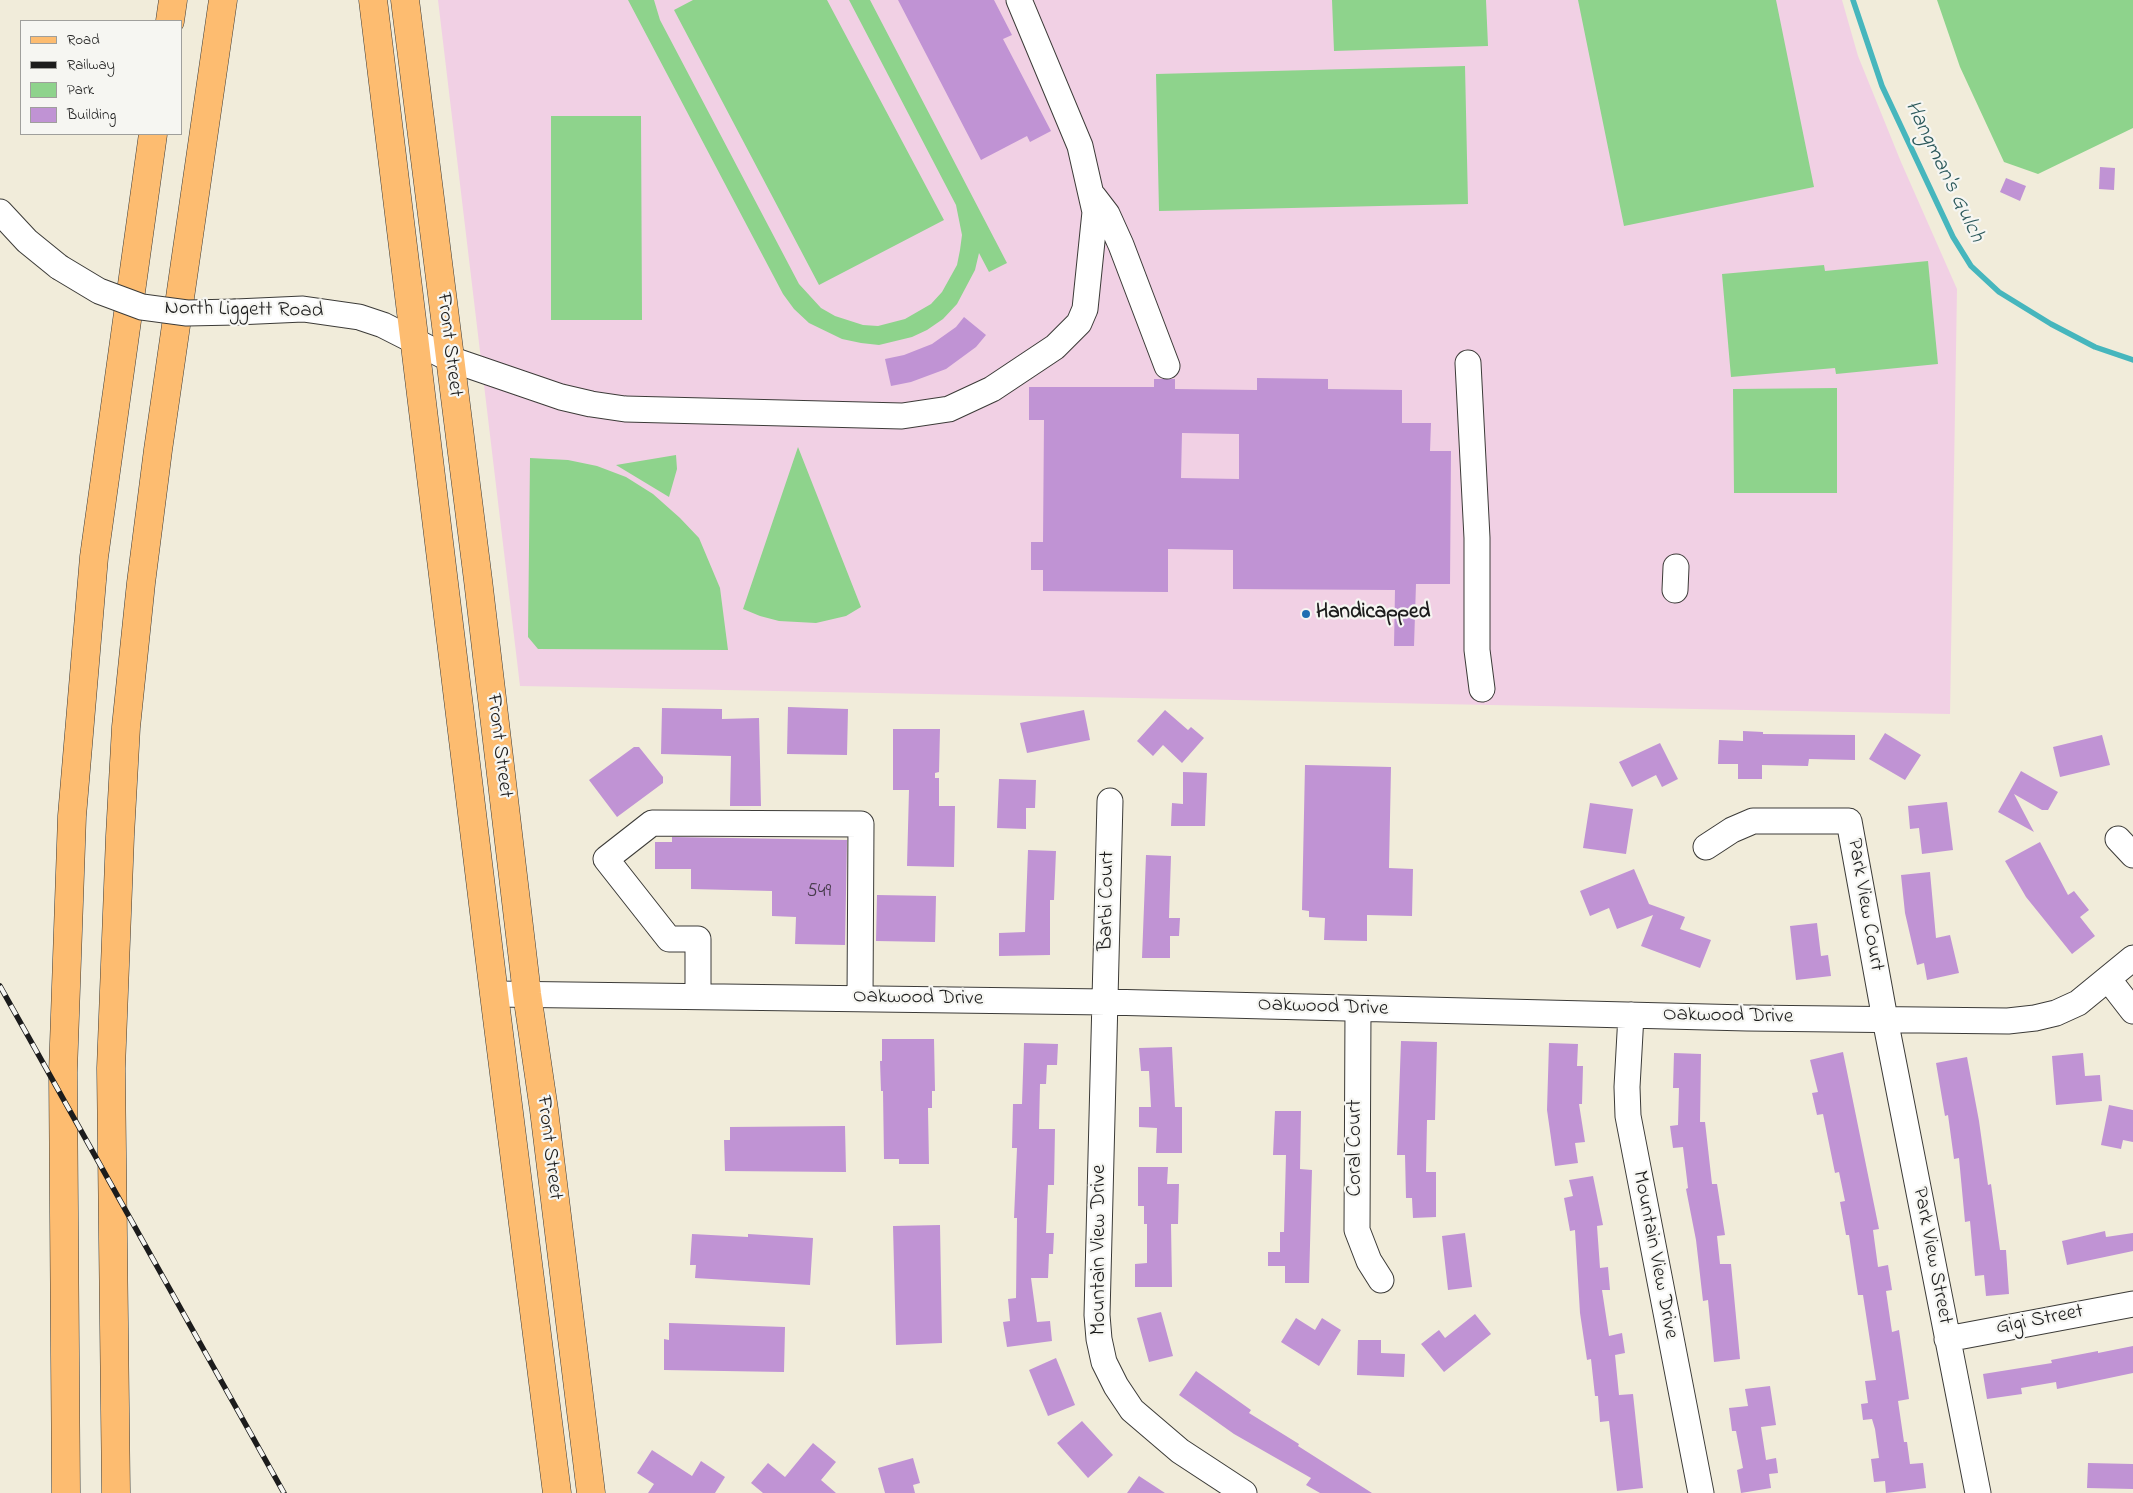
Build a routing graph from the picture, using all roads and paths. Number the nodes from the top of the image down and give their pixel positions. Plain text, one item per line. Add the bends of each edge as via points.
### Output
1 (173, 0) edge
2 (223, 0) edge
3 (373, 0) edge
4 (404, 0) edge
5 (1019, 0) edge
6 (170, 20) edge
7 (153, 135) edge
8 (1091, 193) junction
9 (0, 212) edge
10 (413, 340) junction
11 (450, 359) junction
12 (1468, 362) dead end
13 (1167, 366) dead end
14 (1482, 689) dead end
15 (1110, 801) dead end
16 (1706, 847) dead end
17 (2133, 958) edge
18 (2108, 980) junction
19 (494, 994) junction
20 (527, 994) junction
21 (698, 996) junction
22 (860, 998) junction
23 (1106, 1002) junction
24 (1358, 1010) junction
25 (2133, 1012) edge
26 (1631, 1015) junction
27 (1885, 1019) junction
28 (1381, 1280) dead end
29 (113, 1285) junction
30 (2133, 1304) edge
31 (1946, 1339) junction
32 (66, 1493) edge
33 (116, 1493) edge
34 (122, 1493) edge
35 (557, 1493) edge
36 (591, 1493) edge
37 (1244, 1493) edge
38 (1701, 1493) edge
39 (1978, 1493) edge

1 - 6 main road
2 - 29 main road via 140,584 126,727 111,1068
3 - 10 main road, Front Street
4 - 11 main road, Front Street
5 - 8 street, North Liggett Road via 1080,146
7 - 32 main road via 94,557 72,816 63,1072
8 - 11 street, North Liggett Road via 1096,212 1085,308 1079,323 1055,347 992,389 950,409 902,416 625,409 561,397
8 - 13 street via 1107,214
9 - 10 street, North Liggett Road, bridge via 27,241 59,267 99,291 142,307 187,313 303,308 359,317
10 - 11 street, North Liggett Road
10 - 19 main road, Front Street
11 - 20 main road, Front Street
12 - 14 street via 1477,538 1477,650
15 - 23 street, Barbi Court
16 - 27 street, Park View Court via 1752,821 1849,821
17 - 18 street, Oakwood Drive
18 - 25 street
18 - 27 street, Oakwood Drive via 2078,1003 2035,1018 2008,1021
19 - 20 street, Oakwood Drive
19 - 35 main road, Front Street
20 - 21 street, Oakwood Drive
20 - 36 main road, Front Street
21 - 22 street, Oakwood Drive
21 - 22 street via 698,939 669,939 606,859 652,823 861,824
22 - 23 street, Oakwood Drive
23 - 24 street, Oakwood Drive
23 - 37 street, Mountain View Drive via 1097,1315 1104,1362 1132,1410 1180,1451
24 - 26 street, Oakwood Drive
24 - 28 street, Coral Court via 1357,1230 1369,1261
26 - 27 street, Oakwood Drive
26 - 38 street, Mountain View Drive via 1628,1116
27 - 31 street, Park View Street
29 - 33 main road
29 - 34 main road
30 - 31 street, Gigi Street
31 - 39 street, Park View Street

